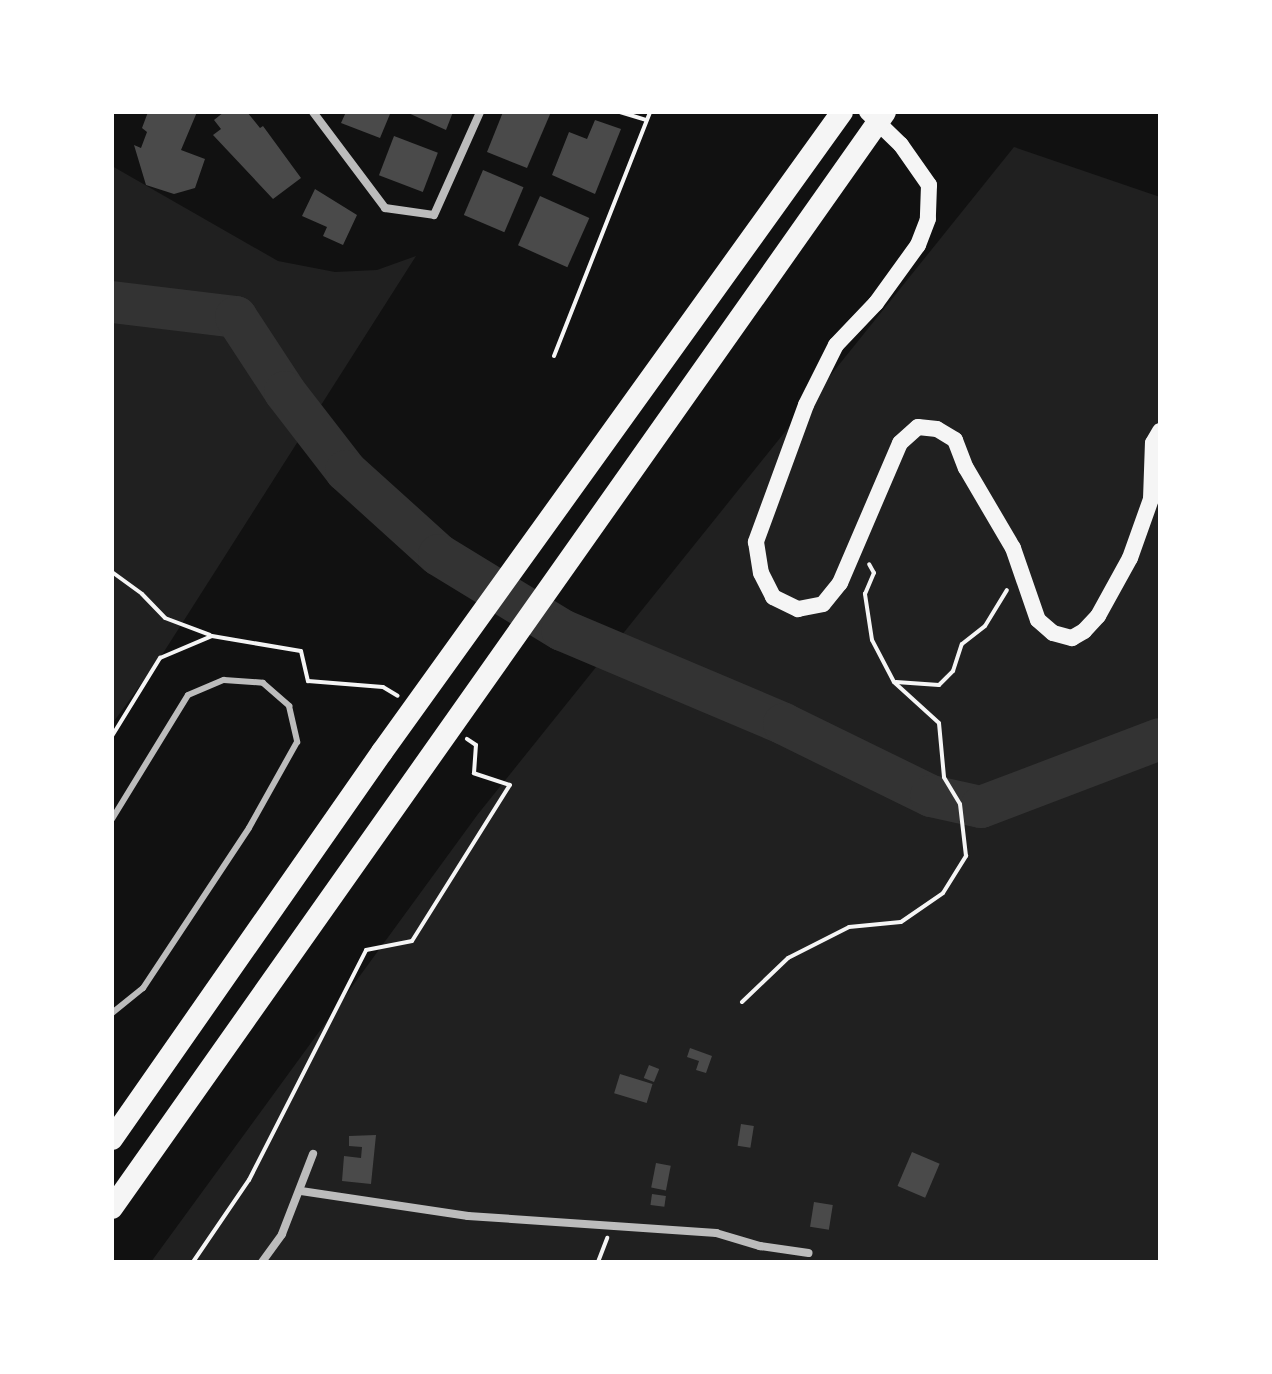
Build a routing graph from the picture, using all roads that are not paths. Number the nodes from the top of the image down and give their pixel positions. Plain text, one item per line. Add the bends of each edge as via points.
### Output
1 (313, 112) edge
2 (480, 112) edge
3 (842, 112) edge
4 (885, 112) edge
5 (869, 122) edge
6 (1160, 431) edge
7 (112, 819) edge
8 (112, 1013) edge
9 (112, 1139) edge
10 (313, 1154) dead end
11 (301, 1191) junction
12 (112, 1208) edge
13 (808, 1253) dead end
14 (262, 1262) edge

1 - 2 street via 385,208 434,215
3 - 9 highway via 382,752
4 - 5 highway
5 - 6 main road via 901,145 929,185 928,219 918,245 876,303 836,345 806,405 756,542 761,573 773,597 798,609 823,604 840,583 900,443 918,427 937,429 955,440 1013,548 1038,620 1053,633 1072,638 1098,616 1135,544 1151,499 1153,443
5 - 12 highway via 599,518
7 - 8 lane via 188,695 224,680 263,683 289,706 297,742 249,828 143,988
10 - 11 street
11 - 13 street via 468,1216 716,1233
11 - 14 street via 282,1234

